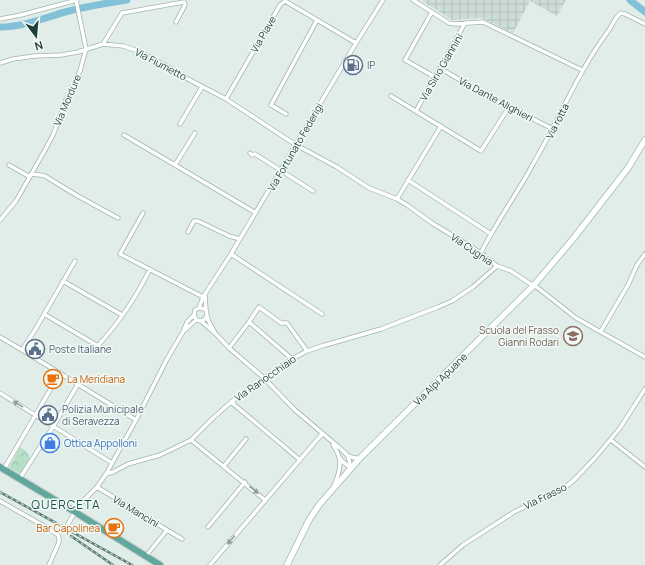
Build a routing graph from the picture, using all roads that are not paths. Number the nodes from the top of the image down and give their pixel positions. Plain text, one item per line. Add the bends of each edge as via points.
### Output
1 (383, 0) edge
2 (412, 0) edge
3 (76, 1) edge
4 (432, 12) junction
5 (0, 19) edge
6 (317, 20) junction
7 (176, 22) dead end
8 (466, 23) junction
9 (645, 24) edge
10 (356, 43) junction
11 (103, 44) junction
12 (86, 50) junction
13 (0, 63) edge
14 (440, 68) junction
15 (582, 70) junction
16 (434, 77) junction
17 (202, 87) junction
18 (391, 96) dead end
19 (226, 99) junction
20 (509, 107) junction
21 (416, 111) junction
22 (286, 114) dead end
23 (180, 124) dead end
24 (441, 126) junction
25 (553, 129) junction
26 (195, 133) dead end
27 (124, 135) dead end
28 (645, 140) edge
29 (296, 145) junction
30 (250, 153) dead end
31 (9, 165) dead end
32 (175, 165) junction
33 (281, 171) junction
34 (30, 176) junction
35 (408, 180) junction
36 (313, 191) dead end
37 (397, 199) junction
38 (2, 213) edge
39 (143, 213) dead end
40 (256, 214) junction
41 (118, 218) dead end
42 (0, 220) edge
43 (188, 232) dead end
44 (491, 234) junction
45 (240, 239) junction
46 (481, 253) junction
47 (232, 254) junction
48 (645, 254) edge
49 (75, 261) dead end
50 (497, 266) junction
51 (150, 269) junction
52 (63, 281) junction
53 (534, 285) junction
54 (204, 296) junction
55 (199, 308) junction
56 (206, 310) junction
57 (44, 314) junction
58 (122, 314) junction
59 (322, 314) dead end
60 (194, 315) junction
61 (207, 316) junction
62 (196, 320) junction
63 (201, 321) junction
64 (249, 322) junction
65 (601, 331) junction
66 (183, 332) junction
67 (217, 336) junction
68 (0, 337) edge
69 (229, 348) junction
70 (22, 350) junction
71 (308, 351) junction
72 (645, 357) edge
73 (292, 358) junction
74 (60, 373) junction
75 (264, 378) junction
76 (78, 384) junction
77 (645, 389) edge
78 (0, 393) edge
79 (231, 402) junction
80 (35, 415) junction
81 (136, 420) junction
82 (53, 426) junction
83 (322, 434) junction
84 (246, 439) dead end
85 (191, 440) junction
86 (611, 440) junction
87 (330, 441) junction
88 (348, 456) junction
89 (340, 458) junction
90 (360, 458) junction
91 (300, 460) junction
92 (112, 463) junction
93 (224, 466) junction
94 (645, 467) edge
95 (2, 468) edge
96 (351, 468) junction
97 (106, 474) junction
98 (20, 478) junction
99 (245, 482) junction
100 (97, 487) junction
101 (332, 489) junction
102 (265, 500) junction
103 (0, 501) edge
104 (75, 512) junction
105 (68, 524) dead end
106 (208, 527) dead end
107 (167, 530) junction
108 (182, 539) dead end
109 (146, 556) junction
110 (49, 565) edge
111 (160, 565) edge
112 (210, 565) edge
113 (287, 565) edge
114 (440, 565) edge

1 - 10 street, Via Fortunato Federigi
2 - 4 street
3 - 5 street
3 - 12 street, Via Mordure
4 - 8 street via 449,23
4 - 16 street via 405,60
6 - 10 street, Via Piave
6 - 19 street, Via Piave via 285,1 280,5
6 - 22 street via 271,105
7 - 11 street via 185,5 184,2 122,13
8 - 14 street, Via Sirio Giannini
8 - 15 street via 483,22
9 - 15 street, Via rotta via 625,14 618,15
10 - 29 street, Via Fortunato Federigi
11 - 12 street, Via Fiumetto
11 - 17 street, Via Fiumetto via 138,51
12 - 13 street, Via Fiumetto via 13,59
12 - 34 street, Via Mordure via 80,71 53,135
14 - 16 street, Via Sirio Giannini
14 - 20 street, Via Dante Alighieri
15 - 25 street, Via rotta
16 - 21 street, Via Sirio Giannini
17 - 19 street, Via Fiumetto
17 - 23 street
18 - 21 street
19 - 29 street, Via Fiumetto
20 - 24 street via 481,151
20 - 25 street, Via Dante Alighieri
21 - 24 street
24 - 35 street
25 - 44 street, Via rotta
26 - 32 street
27 - 32 street
28 - 53 main road, Via Alpi Apuane via 628,168
29 - 33 street, Via Fortunato Federigi
29 - 37 street, Via Cugnia via 369,188
30 - 33 street
31 - 34 street
32 - 40 street
33 - 36 street
33 - 40 street, Via Fortunato Federigi
34 - 38 street, Via Mordure via 16,201
34 - 41 street via 45,176
35 - 37 street
35 - 44 street
37 - 46 street, Via Cugnia via 432,224
38 - 42 street, Via Mordure
39 - 51 street via 120,254
40 - 45 street, Via Fortunato Federigi
43 - 45 street via 194,221 198,221
44 - 46 street, Via rotta
45 - 47 street, Via Fortunato Federigi
46 - 50 street, Via Cugnia
47 - 54 street, Via Fortunato Federigi
47 - 59 street
48 - 65 street
49 - 52 street
50 - 53 street, Via Cugnia
50 - 71 street, Via Ranocchiaio via 452,301 381,329
51 - 54 street
51 - 58 street
52 - 57 street
52 - 58 street
53 - 65 street, Via Cugnia via 576,318
53 - 90 main road, Via Alpi Apuane
54 - 55 street, Via Fortunato Federigi
54 - 56 street
55 - 56 street
55 - 60 street via 195,310
56 - 61 street
57 - 58 street via 97,347
57 - 70 street
60 - 62 street
60 - 66 street via 187,322
61 - 63 street
61 - 67 street
62 - 63 street
62 - 66 street
63 - 67 street
64 - 69 street
64 - 71 street via 259,307 281,323 287,322
64 - 73 street
65 - 72 street, Via Cugnia
66 - 81 street
67 - 69 street
68 - 70 street
69 - 75 street
70 - 74 street
71 - 73 street, Via Ranocchiaio
73 - 75 street, Via Ranocchiaio
74 - 76 street
74 - 80 street
75 - 79 street, Via Ranocchiaio
75 - 83 street
76 - 81 street
76 - 82 street
77 - 86 street, Via Frasso
80 -> 78 street
79 - 85 street, Via Ranocchiaio
79 - 91 street
80 - 82 street
80 - 95 street
81 - 92 street
82 - 92 street
82 - 98 street
83 - 87 street
83 - 91 street
84 - 93 street
85 - 93 street
85 - 97 street, Via Ranocchiaio via 160,455 128,464
86 - 94 street
86 - 114 street, Via Frasso via 573,482 514,512 463,545
87 - 88 street
87 - 89 street
88 - 90 street
88 - 96 street
89 - 96 street
89 - 101 street via 340,472
90 - 96 main road, Via Alpi Apuane
91 - 102 street
92 - 97 street
93 - 99 street
95 - 98 main road
96 - 101 main road, Via Alpi Apuane
97 - 100 street
98 - 104 main road
99 -> 102 street
99 - 106 street
100 - 104 street
100 - 107 street, Via Mancini
101 - 113 main road, Via Alpi Apuane via 309,520
102 -> 112 street
103 - 110 street via 58,535 59,542
104 - 105 street
104 - 109 main road
107 - 108 street
107 - 109 street, Via Mancini
109 - 111 main road

